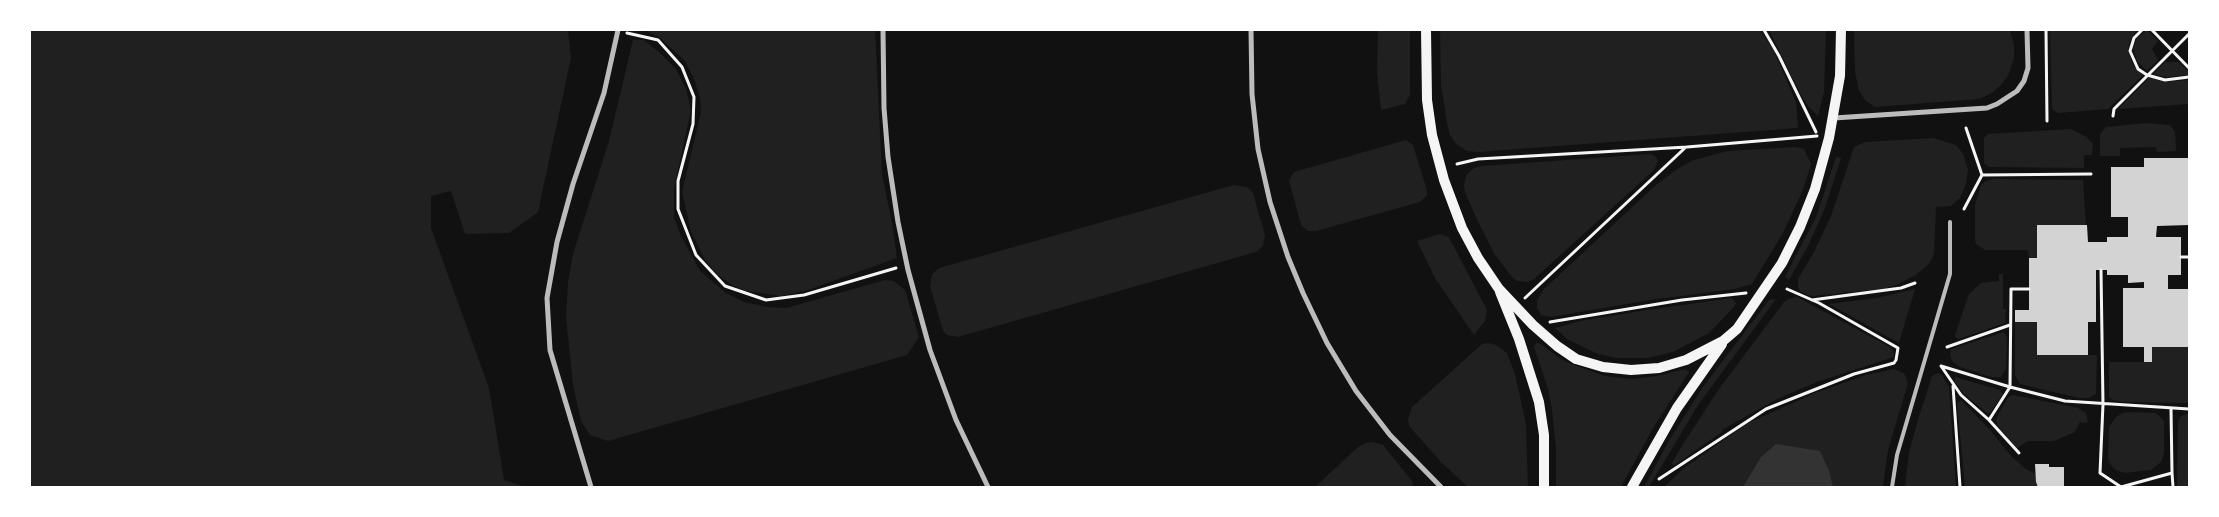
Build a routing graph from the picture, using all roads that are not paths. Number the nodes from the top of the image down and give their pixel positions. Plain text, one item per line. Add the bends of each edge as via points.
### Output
1 (883, 30) edge
2 (1251, 30) edge
3 (1426, 30) edge
4 (1841, 30) edge
5 (2027, 30) edge
6 (618, 31) edge
7 (1834, 118) junction
8 (1950, 222) dead end
9 (1499, 288) junction
10 (1723, 341) junction
11 (591, 487) edge
12 (988, 487) edge
13 (1441, 487) edge
14 (1544, 487) edge
15 (1632, 487) edge
16 (1892, 487) edge

1 - 12 street via 888,157 907,264 930,350 956,420
2 - 13 street via 1252,94 1258,149 1270,202 1299,284 1327,343 1356,390 1390,435
3 - 9 main road via 1427,100 1444,180 1462,228
4 - 7 main road via 1840,76
5 - 7 street via 2028,68 2024,81 2017,91 1997,104 1987,108
6 - 11 street via 604,93 557,242 547,298 550,350
7 - 10 main road via 1815,189 1800,227 1777,271 1736,329
8 - 16 lane via 1950,274 1897,455
9 - 10 main road via 1557,346 1576,359 1603,367 1659,368 1686,360
9 - 14 main road via 1528,363 1539,402 1544,435
10 - 15 main road via 1677,408

